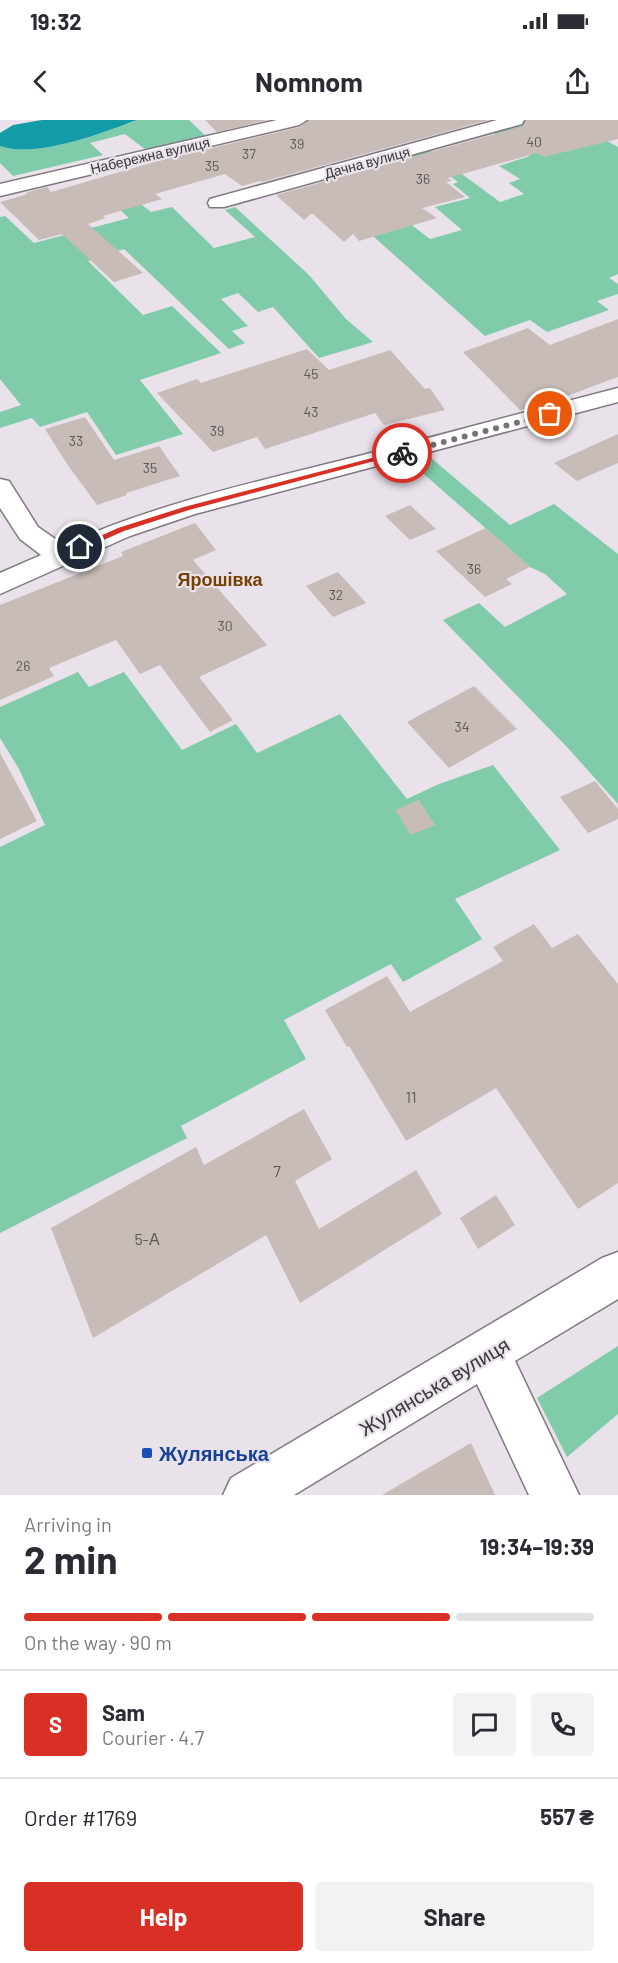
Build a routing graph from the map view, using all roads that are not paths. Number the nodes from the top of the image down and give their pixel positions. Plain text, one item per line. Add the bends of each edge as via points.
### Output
1 (299, 120) edge
2 (516, 120) edge
3 (0, 190) edge
4 (218, 203) dead end
5 (618, 395) edge
6 (0, 487) edge
7 (59, 555) junction
8 (0, 584) edge
9 (618, 1274) edge
10 (487, 1354) junction
11 (248, 1495) edge
12 (554, 1495) edge

1 - 3 street, Набережна вулиця
2 - 4 street, Дачна вулиця
5 - 7 street via 187,508
6 - 7 street via 29,532
7 - 8 street
9 - 10 street, Жулянська вулиця
10 - 11 street, Жулянська вулиця
10 - 12 street

